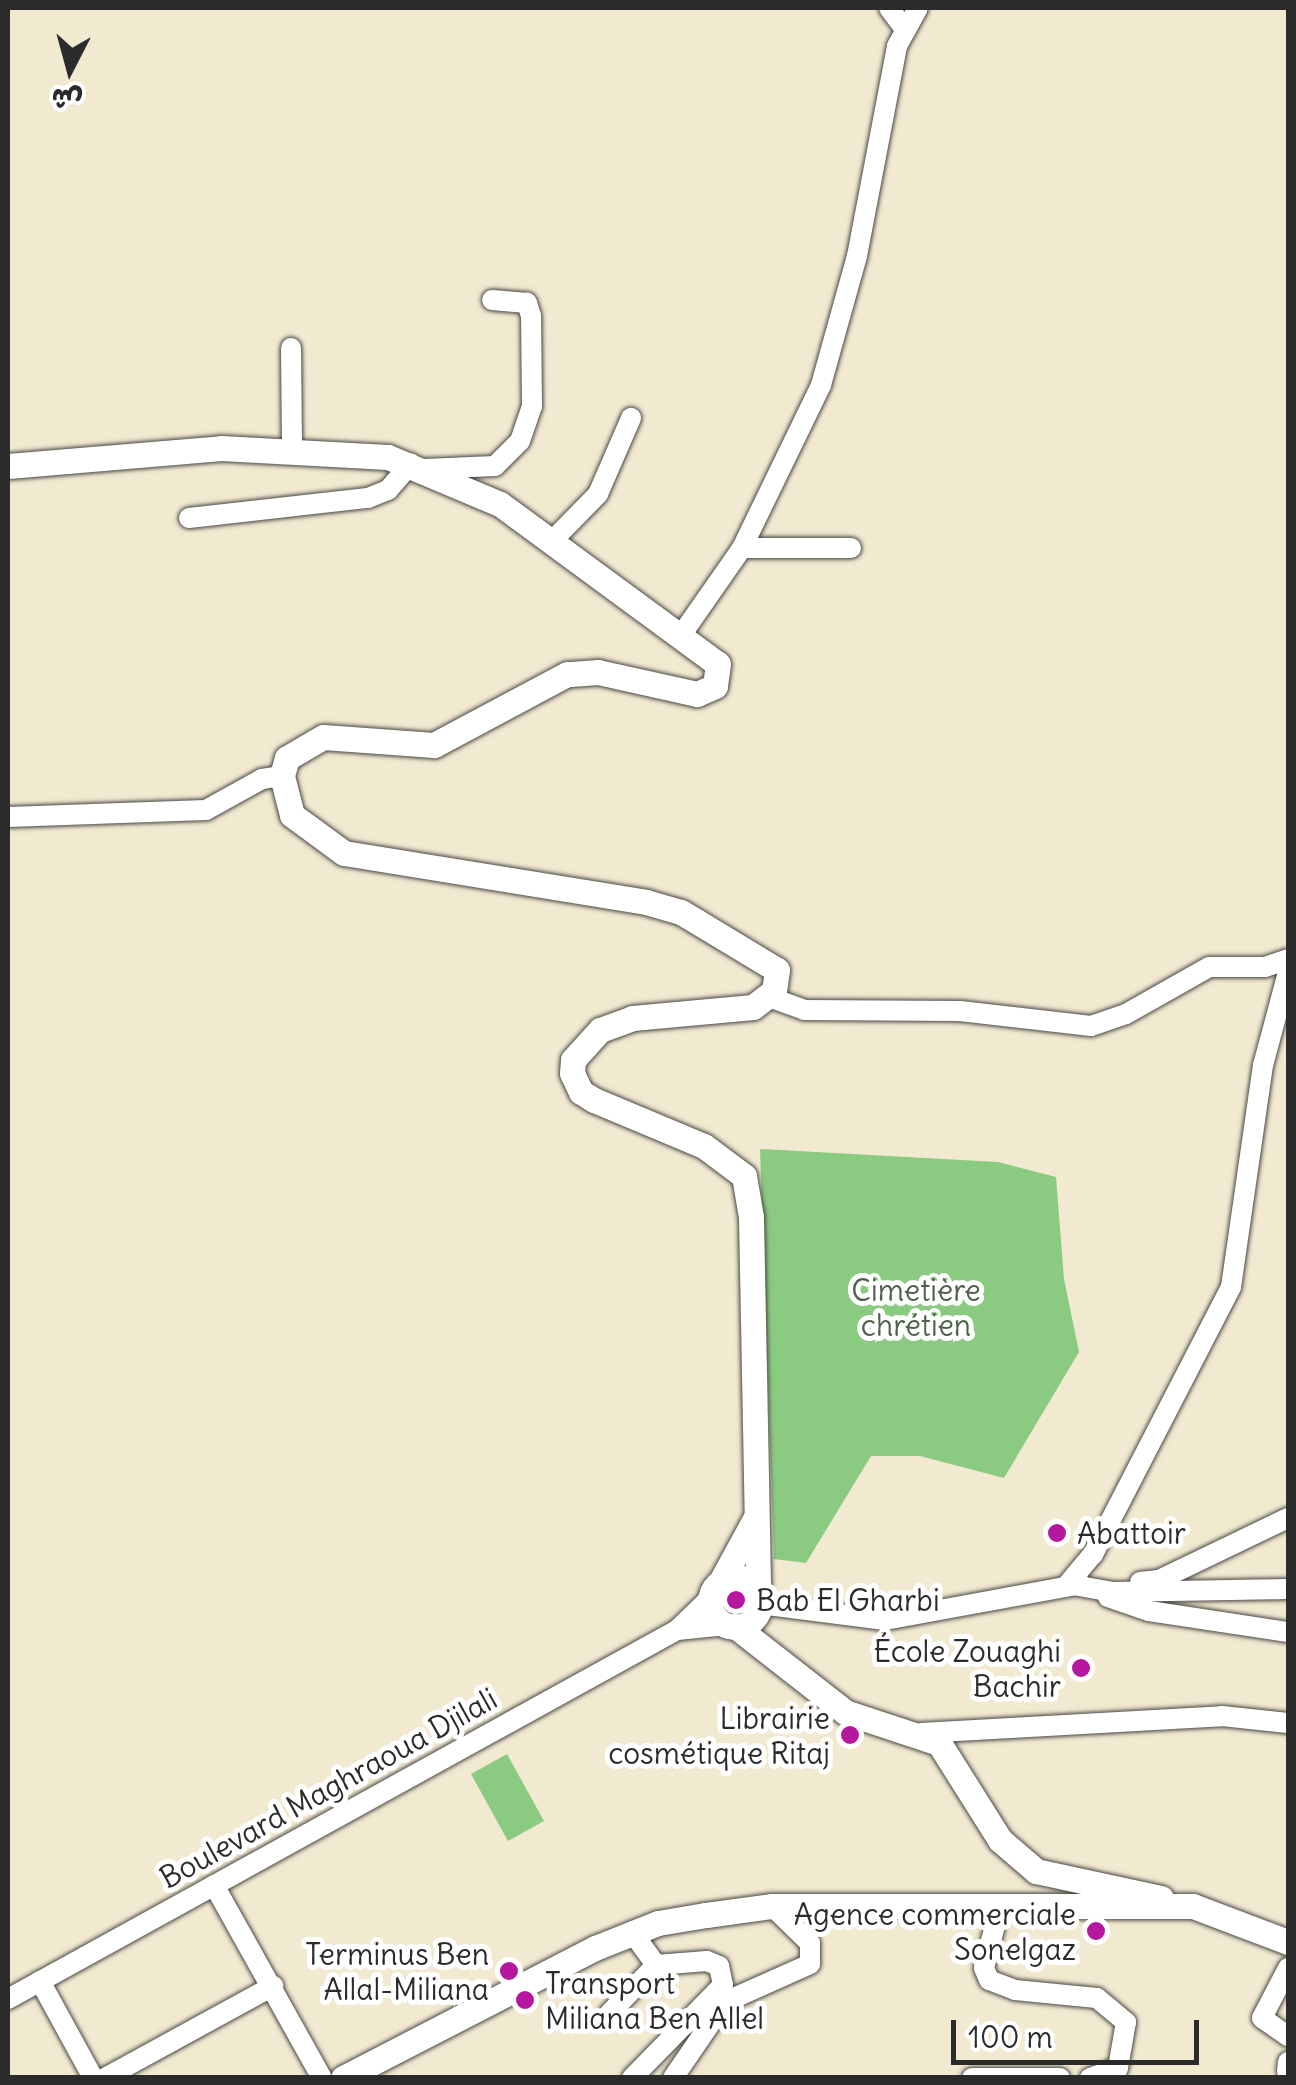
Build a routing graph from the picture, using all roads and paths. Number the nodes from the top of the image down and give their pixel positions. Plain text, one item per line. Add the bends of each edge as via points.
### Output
1 (889, 8) edge
2 (918, 8) edge
3 (904, 28) junction
4 (492, 300) dead end
5 (291, 348) dead end
6 (631, 418) dead end
7 (292, 448) junction
8 (8, 466) edge
9 (418, 467) junction
10 (189, 518) dead end
11 (554, 539) junction
12 (742, 548) junction
13 (852, 548) dead end
14 (682, 634) junction
15 (282, 776) junction
16 (8, 817) edge
17 (1288, 959) edge
18 (1288, 972) edge
19 (768, 997) junction
20 (756, 1517) junction
21 (1288, 1518) edge
22 (1068, 1584) junction
23 (1288, 1589) edge
24 (715, 1590) junction
25 (1093, 1590) junction
26 (759, 1603) junction
27 (731, 1625) junction
28 (677, 1630) junction
29 (1288, 1632) edge
30 (802, 1680) junction
31 (1288, 1722) edge
32 (920, 1734) junction
33 (214, 1885) junction
34 (772, 1906) junction
35 (1000, 1906) junction
36 (1193, 1906) junction
37 (632, 1932) junction
38 (1288, 1942) edge
39 (656, 1965) junction
40 (1288, 1968) edge
41 (40, 1980) junction
42 (273, 1986) junction
43 (8, 1999) edge
44 (610, 2014) dead end
45 (1288, 2036) edge
46 (1288, 2062) edge
47 (1287, 2071) edge
48 (1122, 2073) edge
49 (93, 2078) edge
50 (105, 2078) edge
51 (322, 2078) edge
52 (342, 2078) edge
53 (632, 2078) edge
54 (673, 2078) edge
55 (972, 2078) edge
56 (1060, 2078) edge
57 (1090, 2078) edge

1 - 3 street
2 - 3 street
3 - 12 street via 837,336 802,431
4 - 9 street via 527,303 531,316 532,406 520,441 495,466
5 - 7 street
6 - 11 street via 598,494
7 - 8 main road via 173,449
7 - 9 main road
9 - 10 street via 368,498
9 - 11 main road via 465,484
11 - 14 main road
12 - 13 street
12 - 14 street
14 - 15 main road via 718,664 720,678 711,690 691,694 576,672 434,745 323,737 287,758
15 - 16 street via 262,779 206,810
15 - 19 main road via 292,815 326,845 363,860 592,889 682,912 770,962 779,979
17 - 19 street via 1265,967 1209,967 1092,1026 960,1010 804,1010
18 - 22 street via 1263,1065 1231,1286 1191,1374 1146,1440 1093,1554
19 - 20 main road via 746,1008 633,1018 600,1030 573,1060 572,1073 580,1092 704,1146 744,1176 752,1217
20 - 24 main road
20 - 26 main road
21 - 22 street via 1160,1580
22 - 25 street
22 - 26 street via 885,1620
23 - 25 street
24 - 26 main road via 736,1577
24 - 27 main road via 714,1614
24 - 28 street
25 - 29 street via 1149,1611
26 - 27 main road
26 - 30 main road
27 - 28 street
27 - 30 main road
28 - 33 street, Boulevard Maghraoua Djilali
30 - 32 main road via 845,1712
31 - 32 street via 1222,1716
32 - 36 main road via 955,1761 1000,1840 1036,1871
33 - 41 street, Boulevard Maghraoua Djilali
33 - 42 street
34 - 35 main road
34 - 37 main road
34 - 54 street via 810,1943 810,1964 725,2002
35 - 36 main road
35 - 48 street via 984,1968 989,1980 1015,1990 1097,1998 1116,2008 1127,2038
36 - 38 main road
37 - 39 street
37 - 52 main road
39 - 44 street
39 - 53 street via 707,1961 719,1966 722,1985
40 - 45 street via 1262,2018
41 - 43 street, Boulevard Maghraoua Djilali
41 - 49 street
42 - 50 street
42 - 51 street
46 - 47 street
48 - 57 street
55 - 56 street

